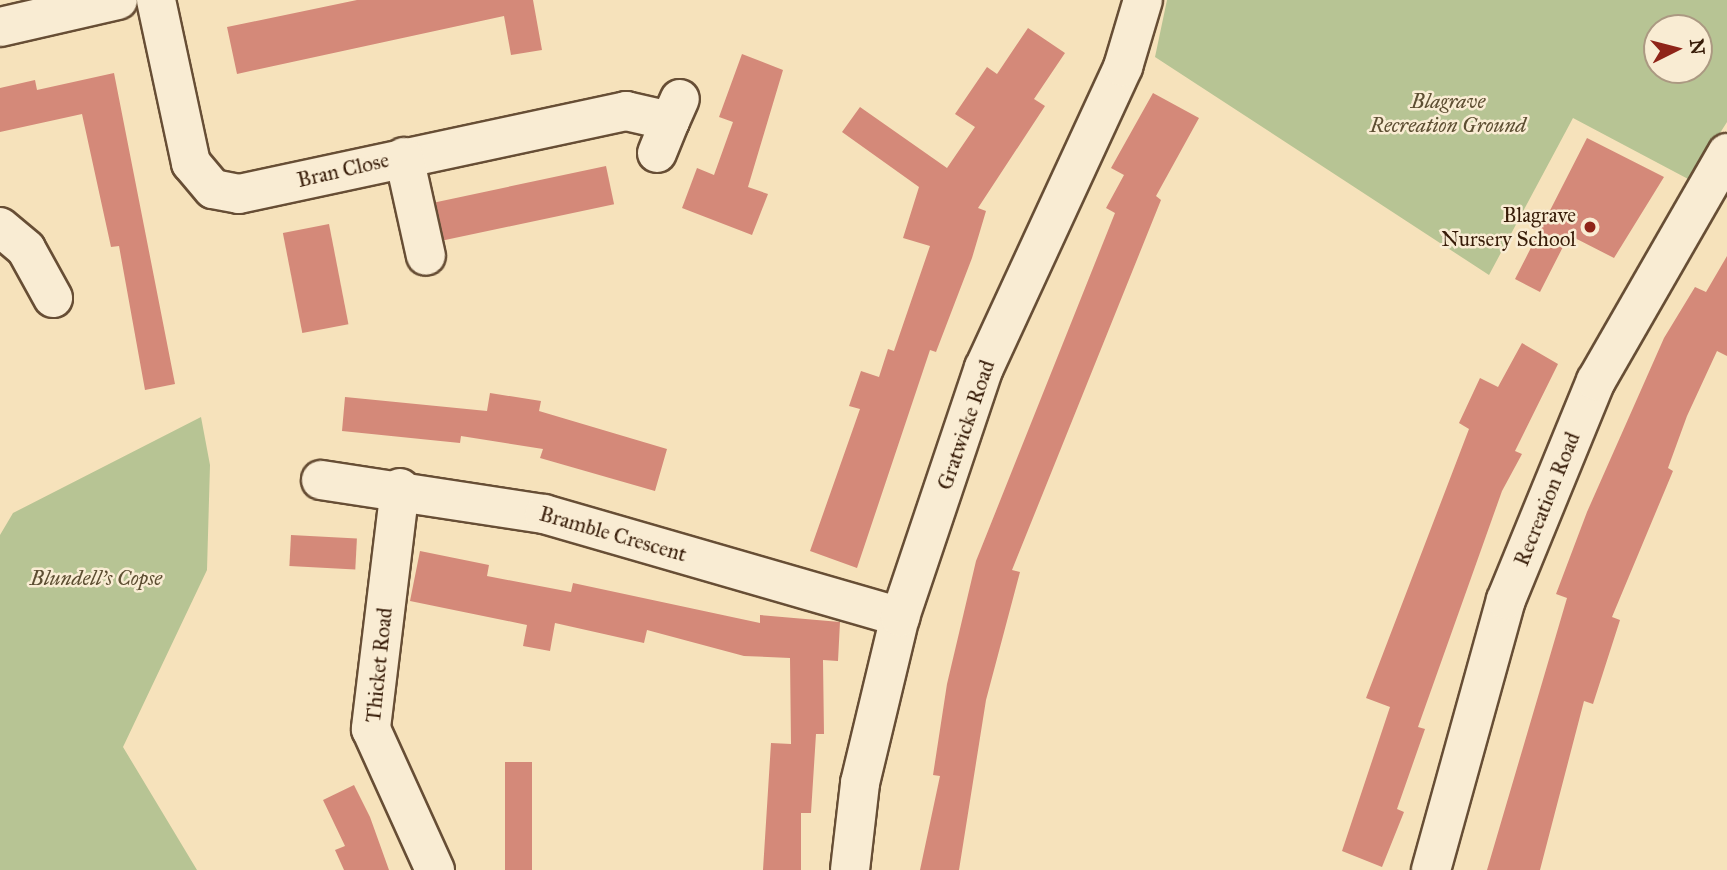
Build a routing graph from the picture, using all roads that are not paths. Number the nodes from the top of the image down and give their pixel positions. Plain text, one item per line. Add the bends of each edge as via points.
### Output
1 (118, 0) edge
2 (156, 0) edge
3 (1143, 0) edge
4 (0, 27) edge
5 (669, 124) dead end
6 (1727, 153) edge
7 (404, 157) junction
8 (0, 227) edge
9 (426, 256) dead end
10 (53, 298) dead end
11 (321, 480) dead end
12 (400, 488) junction
13 (900, 617) junction
14 (435, 870) edge
15 (850, 870) edge
16 (1431, 870) edge

1 - 4 street
2 - 7 street, Bran Close via 191,163 212,189 239,194
3 - 13 street, Gratwicke Road via 1123,66 984,368
5 - 7 street, Bran Close via 626,111
6 - 16 street, Recreation Road via 1596,381 1506,600
7 - 9 street
8 - 10 street via 26,249
11 - 12 street, Bramble Crescent
12 - 13 street, Bramble Crescent via 544,514
12 - 14 street, Thicket Road via 371,729
13 - 15 street, Gratwicke Road via 860,783

